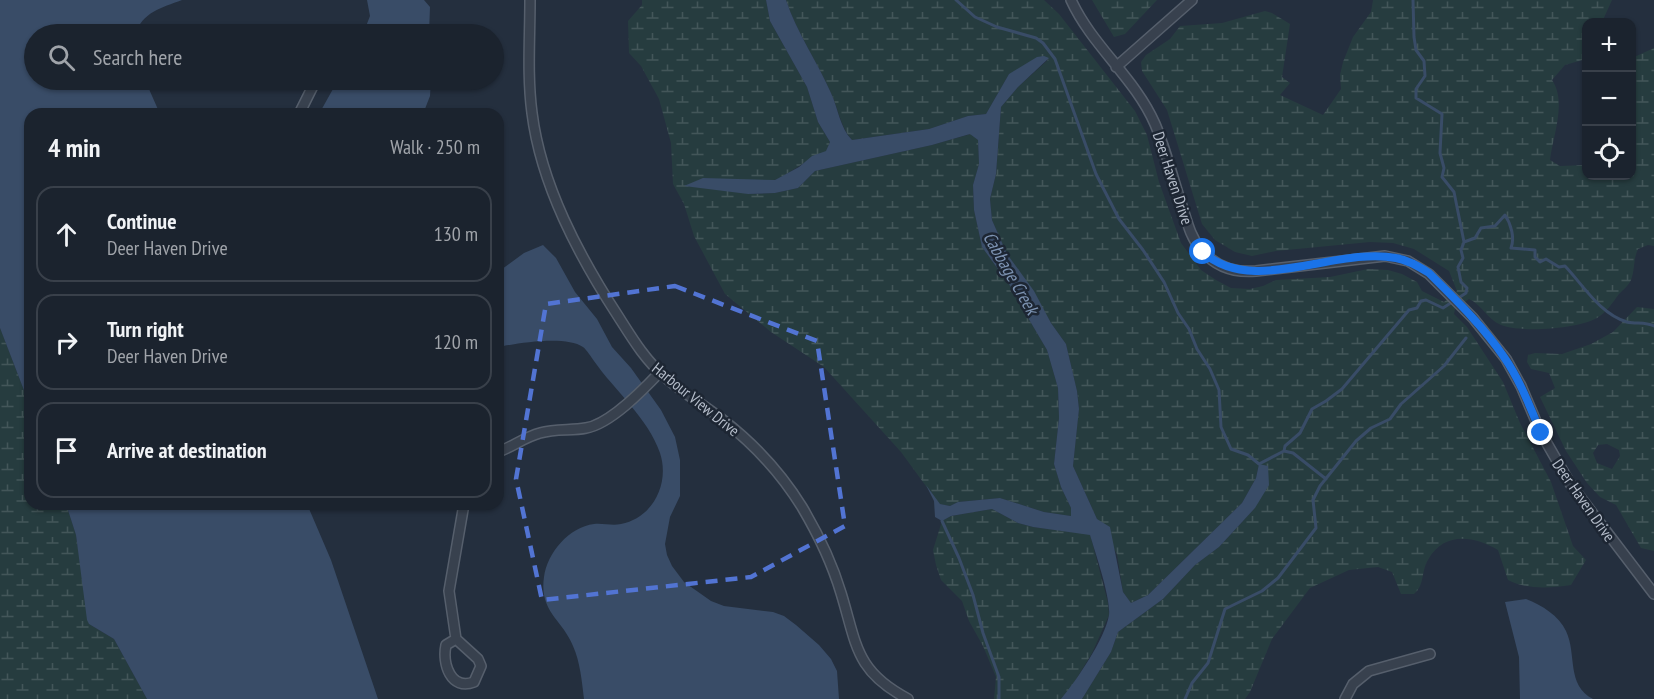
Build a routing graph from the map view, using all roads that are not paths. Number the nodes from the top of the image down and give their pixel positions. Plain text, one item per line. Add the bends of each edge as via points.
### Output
1 (530, 0) edge
2 (1071, 0) edge
3 (1191, 0) edge
4 (1116, 67) junction
5 (311, 90) edge
6 (302, 108) edge
7 (660, 372) junction
8 (504, 449) edge
9 (463, 510) edge
10 (1654, 594) edge
11 (456, 639) junction
12 (1430, 654) dead end
13 (908, 699) edge
14 (1345, 699) edge

1 - 7 street, Harbour View Drive via 532,115 549,181 597,282 635,343
2 - 4 street, Deer Haven Drive via 1088,32
3 - 4 street
4 - 10 street, Deer Haven Drive via 1156,126 1193,239 1216,263 1248,272 1385,256 1419,267 1449,293 1506,359 1571,485
5 - 6 street
7 - 8 street via 648,386 596,425 540,433
7 - 13 street, Harbour View Drive via 745,438 784,482 826,552 852,635 866,664 884,684
9 - 11 street via 448,591
11 - 11 street via 446,645 445,652 451,677 466,685 474,682 481,666
12 - 14 street via 1369,671 1353,684

